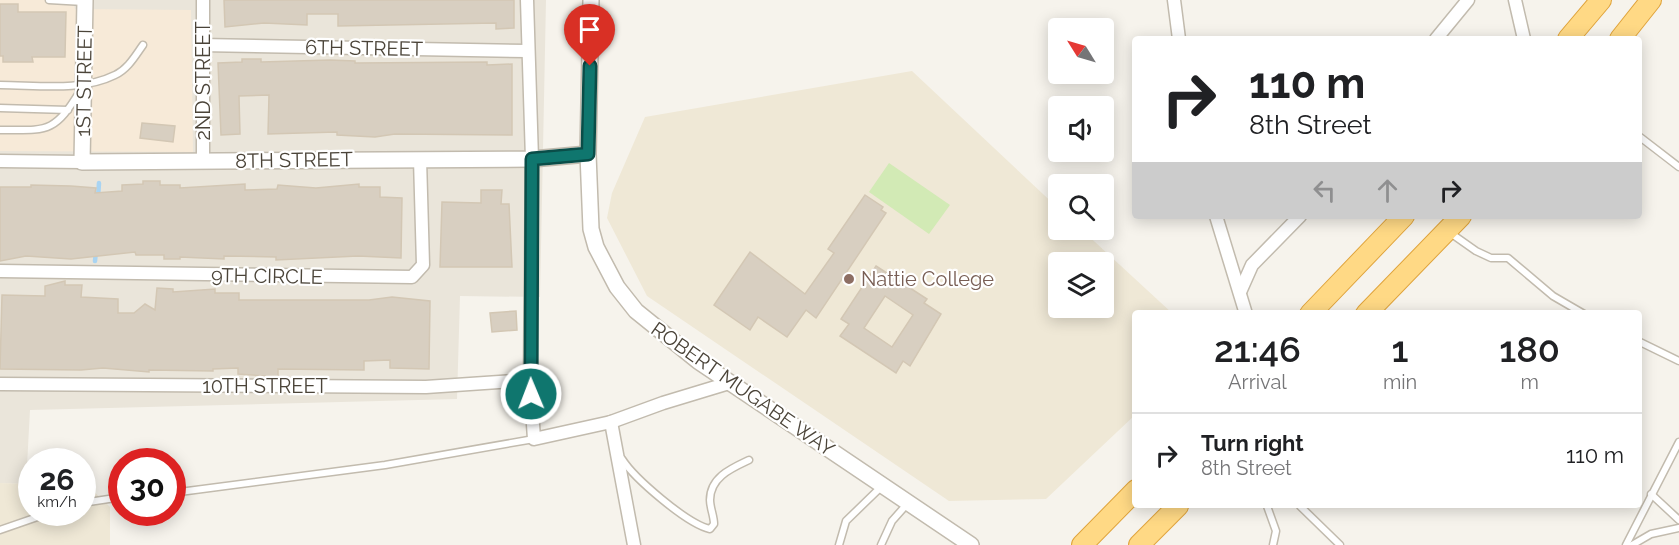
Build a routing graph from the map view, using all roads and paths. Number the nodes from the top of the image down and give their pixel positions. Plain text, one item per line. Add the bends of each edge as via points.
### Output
1 (49, 0) edge
2 (203, 0) edge
3 (527, 0) edge
4 (591, 0) edge
5 (1174, 0) edge
6 (1468, 0) edge
7 (1515, 0) edge
8 (1601, 0) edge
9 (1651, 0) edge
10 (85, 1) edge
11 (1179, 36) edge
12 (1438, 36) edge
13 (1523, 36) edge
14 (1571, 36) edge
15 (1622, 36) edge
16 (143, 45) dead end
17 (201, 45) junction
18 (527, 51) junction
19 (0, 85) edge
20 (83, 85) junction
21 (0, 108) edge
22 (68, 110) junction
23 (0, 130) edge
24 (1642, 139) edge
25 (588, 154) junction
26 (420, 159) junction
27 (532, 159) junction
28 (0, 161) edge
29 (82, 162) junction
30 (203, 162) junction
31 (1679, 167) edge
32 (1217, 219) edge
33 (1297, 219) edge
34 (1401, 219) edge
35 (1458, 219) edge
36 (1446, 231) junction
37 (0, 271) edge
38 (1240, 292) junction
39 (1245, 310) edge
40 (1314, 310) edge
41 (1370, 310) edge
42 (1577, 310) edge
43 (1642, 343) edge
44 (1679, 361) edge
45 (530, 380) junction
46 (729, 383) junction
47 (0, 384) edge
48 (611, 422) junction
49 (534, 439) junction
50 (1679, 442) edge
51 (616, 455) junction
52 (749, 460) dead end
53 (883, 486) junction
54 (186, 492) edge
55 (1132, 494) edge
56 (1651, 494) junction
57 (908, 503) junction
58 (1176, 508) edge
59 (1268, 508) edge
60 (1301, 508) edge
61 (1679, 520) edge
62 (18, 524) edge
63 (1679, 528) edge
64 (0, 530) edge
65 (1145, 543) edge
66 (634, 545) edge
67 (839, 545) edge
68 (881, 545) edge
69 (971, 545) edge
70 (1082, 545) edge
71 (1273, 545) edge
72 (1340, 545) edge
73 (1626, 545) edge
74 (1632, 545) edge

1 - 10 lane
2 - 17 street, 2ND STREET
3 - 18 street
4 - 25 street, ROBERT MUGABE WAY
5 - 11 street
6 - 12 street
7 - 13 street
8 - 14 highway
9 - 15 highway
10 - 20 street, 1ST STREET
16 - 20 lane via 116,75
17 - 18 street, 6TH STREET
17 - 30 street, 2ND STREET
18 - 27 street
19 - 20 lane
20 - 22 lane
20 - 29 street, 1ST STREET
21 - 22 lane
22 - 23 lane via 57,123 40,130
24 - 31 lane
25 - 27 street, 8TH STREET
25 - 46 street, ROBERT MUGABE WAY via 591,229 617,287 657,330
26 - 27 street, 8TH STREET
26 - 30 street, 8TH STREET
26 - 37 street, 9TH CIRCLE via 423,265 412,277
27 - 45 street
28 - 29 street, 8TH STREET
29 - 30 street, 8TH STREET
32 - 38 street
33 - 38 street via 1252,265
34 - 40 highway
35 - 36 highway
36 - 41 highway
36 - 42 lane via 1491,258 1508,258 1553,296
38 - 39 street
43 - 44 lane
45 - 47 street, 10TH STREET via 426,387
45 - 49 street
46 - 48 street
46 - 53 street, ROBERT MUGABE WAY
48 - 49 street
48 - 51 street
49 - 54 lane via 385,465
50 - 56 lane
51 - 52 lane via 645,486 710,529 714,524 710,500 714,485 730,469
51 - 66 street
53 - 57 street, ROBERT MUGABE WAY
53 - 67 lane via 846,521
55 - 70 highway
56 - 61 lane
56 - 73 lane
57 - 68 lane via 892,521
57 - 69 street, ROBERT MUGABE WAY
58 - 65 highway
59 - 71 lane via 1276,531
60 - 72 lane
62 - 64 lane
63 - 74 lane via 1651,534

